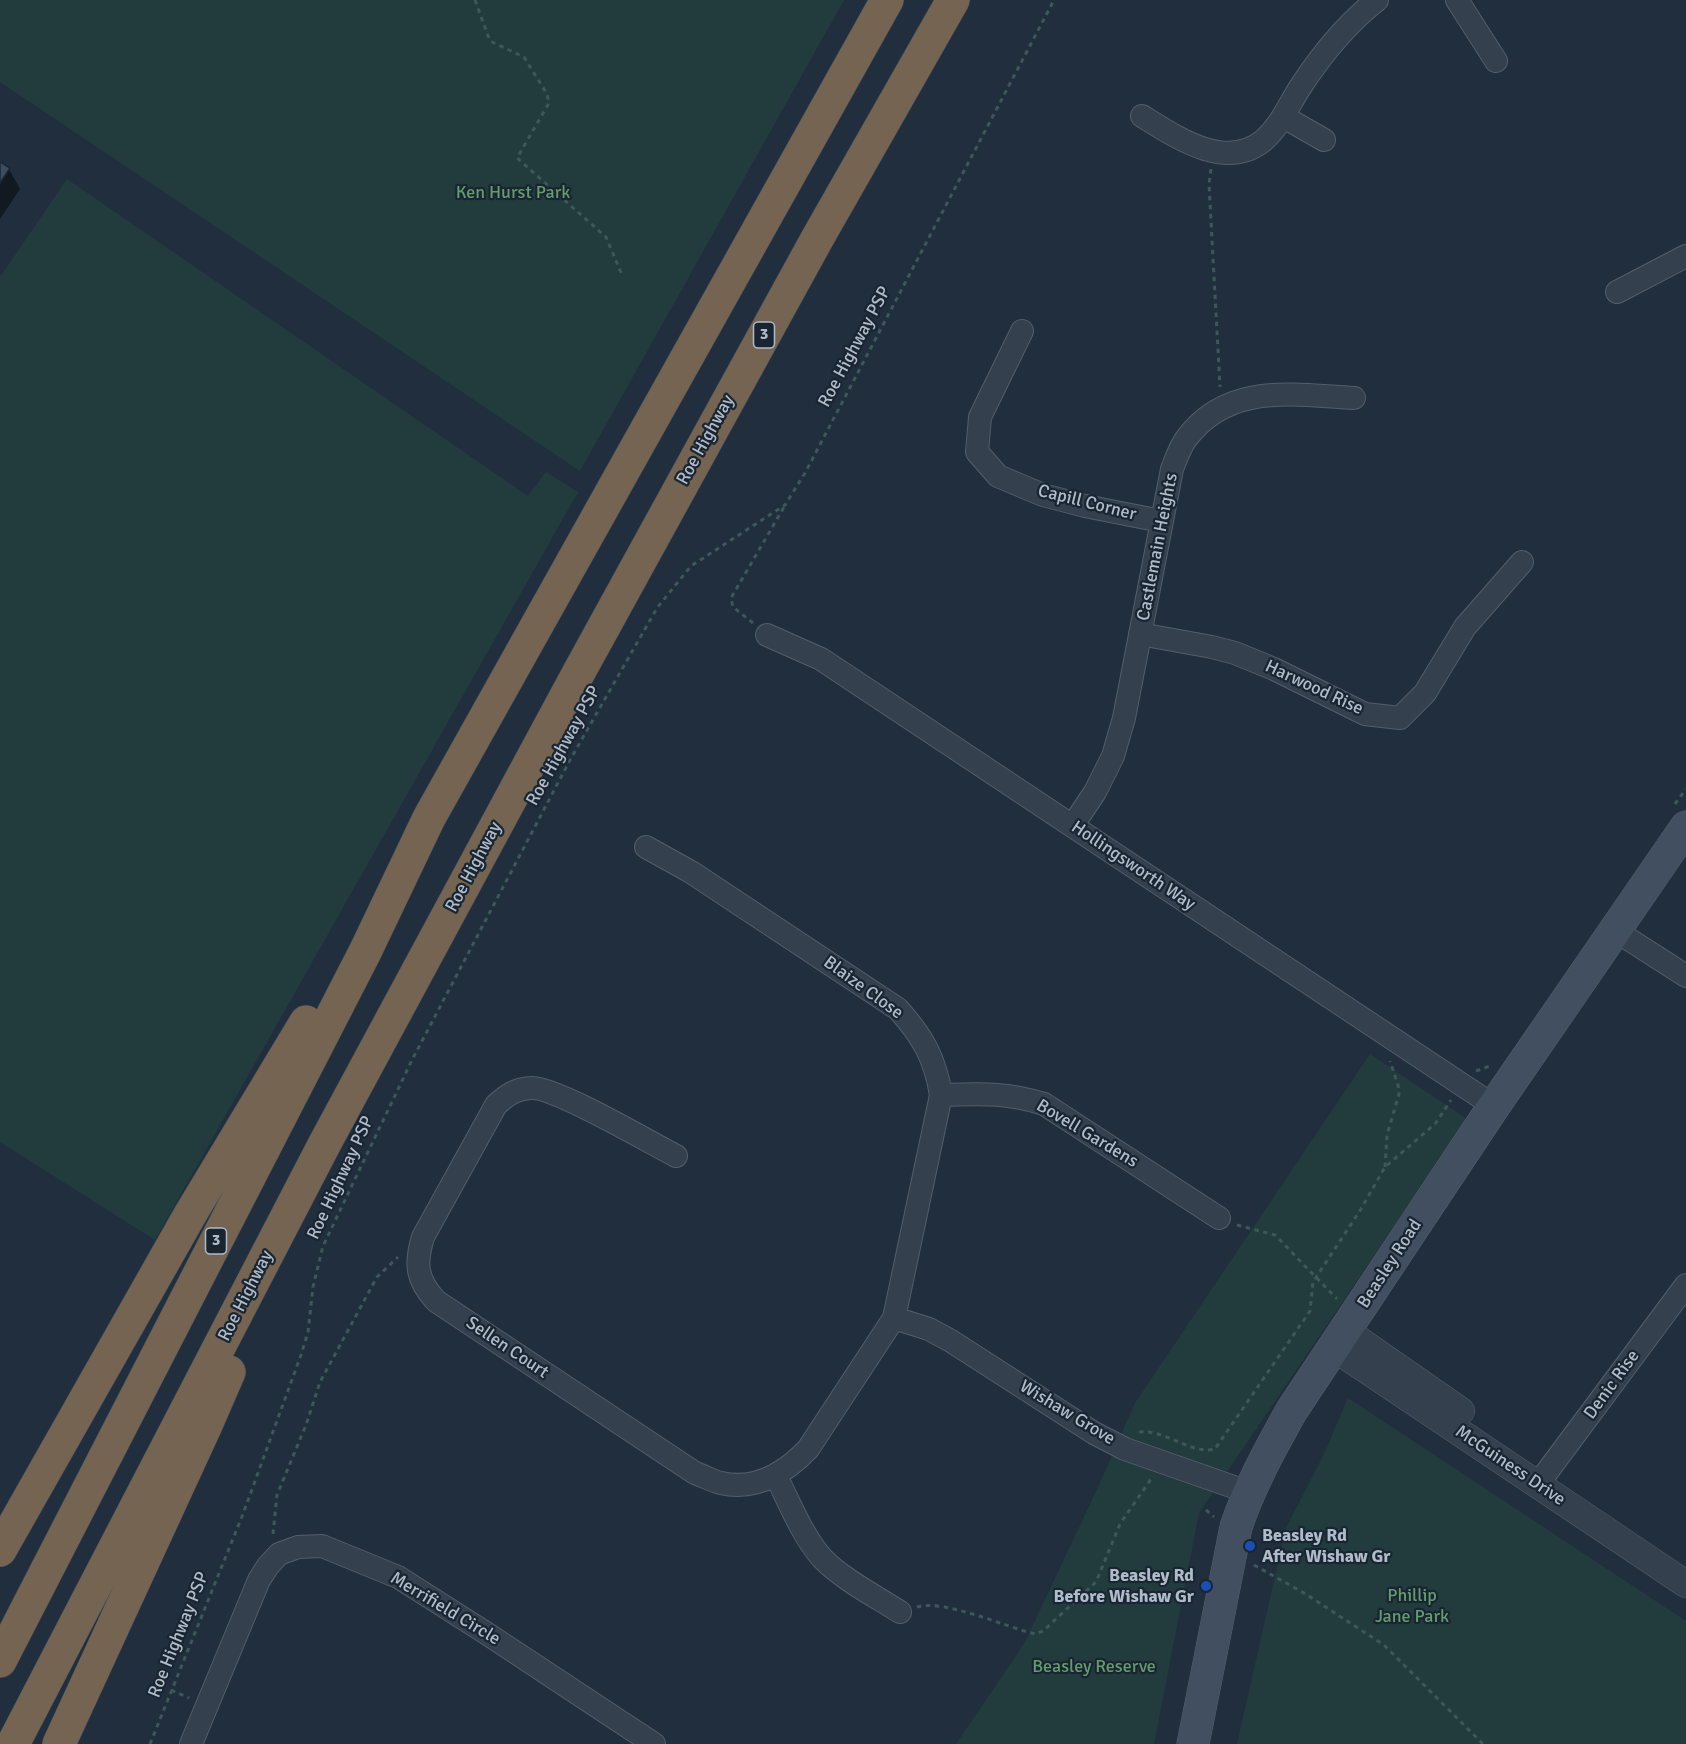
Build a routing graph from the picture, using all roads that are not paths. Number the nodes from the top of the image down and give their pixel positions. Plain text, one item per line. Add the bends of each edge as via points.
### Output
1 (887, 0) edge
2 (953, 0) edge
3 (1457, 0) edge
4 (1372, 1) edge
5 (1496, 61) dead end
6 (1142, 116) dead end
7 (1284, 117) junction
8 (1324, 140) dead end
9 (1686, 256) edge
10 (1617, 292) dead end
11 (1022, 331) dead end
12 (1354, 398) dead end
13 (1161, 521) junction
14 (1522, 562) dead end
15 (1140, 634) junction
16 (767, 635) road end
17 (429, 818) junction
18 (1072, 825) junction
19 (1686, 827) edge
20 (646, 847) dead end
21 (1616, 931) junction
22 (1686, 976) edge
23 (941, 1095) junction
24 (1494, 1106) junction
25 (325, 1143) junction
26 (676, 1156) dead end
27 (1219, 1218) road end
28 (1686, 1285) edge
29 (894, 1318) junction
30 (1347, 1330) junction
31 (776, 1476) junction
32 (1543, 1478) junction
33 (1248, 1492) junction
34 (0, 1550) edge
35 (1686, 1568) edge
36 (1686, 1584) edge
37 (900, 1612) road end
38 (0, 1661) edge
39 (13, 1744) edge
40 (59, 1744) edge
41 (192, 1744) edge
42 (654, 1744) edge
43 (1193, 1744) edge

1 - 17 highway, 3
2 - 25 highway, Roe Highway / 3 via 805,260
3 - 5 street
4 - 7 street via 1319,60
6 - 7 street via 1181,141 1214,152 1240,152 1264,141
7 - 8 street
9 - 10 street
11 - 13 street, Capill Corner via 980,417 977,452 998,476 1043,495
12 - 13 street, Castlemain Heights via 1274,393 1227,406 1203,420 1185,440 1172,469
13 - 15 street, Castlemain Heights
14 - 15 street, Harwood Rise via 1465,627 1425,693 1400,718 1365,714 1234,653
15 - 18 street, Castlemain Heights via 1113,756
16 - 18 street, Hollingsworth Way via 821,659
17 - 34 highway via 191,1213
17 - 38 highway, 3
18 - 24 street, Hollingsworth Way
19 - 21 main road, Beasley Road
20 - 23 street, Blaize Close via 691,872 898,1009 929,1050
21 - 22 street
21 - 24 main road, Beasley Road
23 - 27 street, Bovell Gardens via 999,1094 1044,1104
23 - 29 street, Blaize Close
24 - 30 main road, Beasley Road
25 - 39 highway, Roe Highway / 3
25 - 40 highway via 206,1425
26 - 31 street, Sellen Court via 556,1093 534,1087 512,1091 496,1106 423,1237 418,1270 423,1287 436,1301 695,1473 722,1483 753,1484
28 - 32 street, Denic Rise
29 - 31 street, Sellen Court via 808,1449
29 - 33 street, Wishaw Grove via 951,1341 1125,1449
30 - 32 street, McGuiness Drive
30 - 33 main road, Beasley Road via 1292,1410
31 - 37 street via 806,1536 823,1559
32 - 35 street, McGuiness Drive
32 - 36 street, McGuiness Drive
33 - 43 main road, Beasley Road via 1236,1527
41 - 42 street, Merrifield Circle via 268,1566 279,1554 298,1547 322,1546 398,1577

